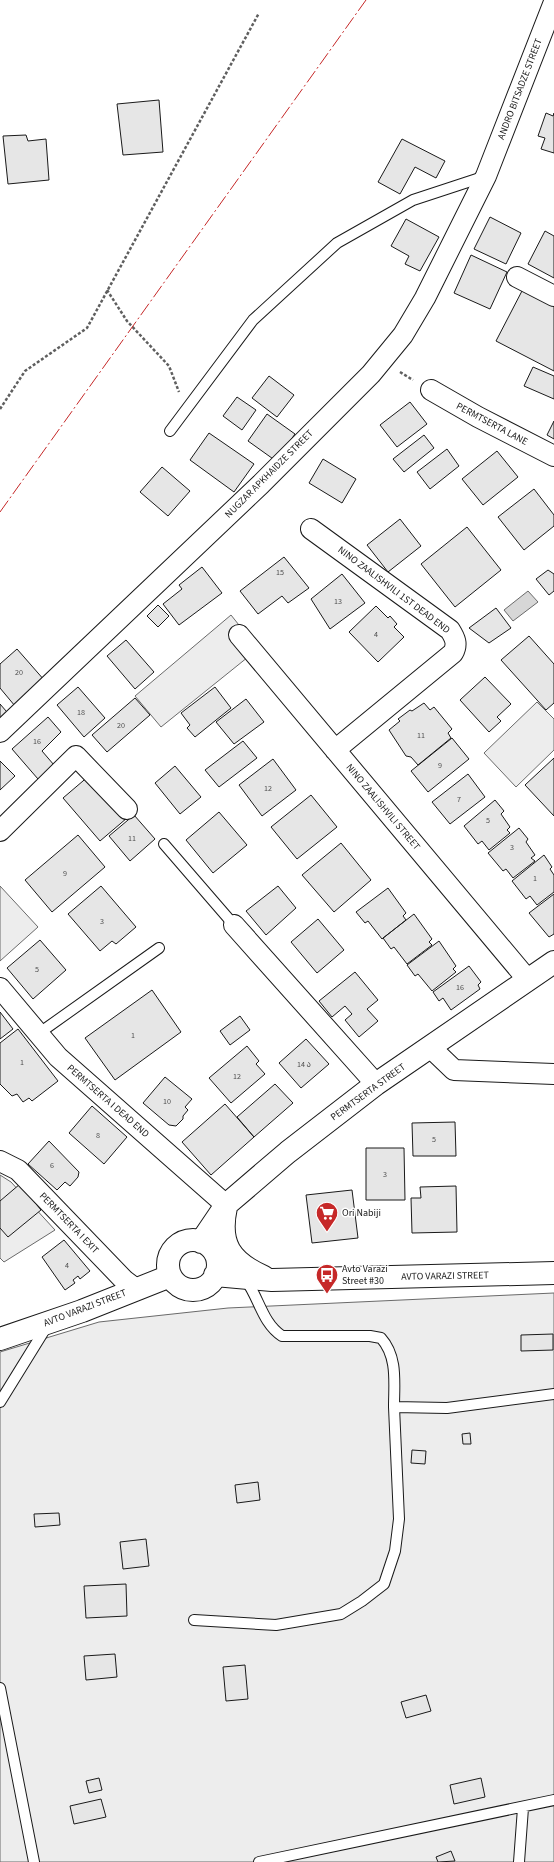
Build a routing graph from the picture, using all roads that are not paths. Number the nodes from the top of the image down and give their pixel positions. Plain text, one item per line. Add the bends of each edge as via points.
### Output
1 (554, 2) edge
2 (486, 176) junction
3 (517, 277) dead end
4 (554, 296) edge
5 (431, 390) road end
6 (170, 431) dead end
7 (554, 456) edge
8 (311, 529) dead end
9 (239, 635) dead end
10 (0, 732) edge
11 (336, 750) junction
12 (127, 809) dead end
13 (0, 831) edge
14 (164, 844) dead end
15 (234, 925) joint
16 (159, 948) dead end
17 (554, 962) edge
18 (528, 980) junction
19 (0, 988) edge
20 (38, 1034) junction
21 (430, 1047) junction
22 (554, 1074) edge
23 (376, 1084) junction
24 (0, 1160) edge
25 (226, 1205) junction
26 (201, 1242) junction
27 (554, 1273) edge
28 (215, 1275) junction
29 (170, 1276) junction
30 (244, 1278) junction
31 (272, 1280) junction
32 (136, 1289) junction
33 (50, 1322) junction
34 (0, 1339) edge
35 (554, 1394) edge
36 (0, 1402) edge
37 (394, 1407) junction
38 (194, 1620) dead end
39 (0, 1688) edge
40 (554, 1800) edge
41 (523, 1808) junction
42 (34, 1862) edge
43 (259, 1862) edge
44 (518, 1862) edge

1 - 2 street, ANDRO BITSADZE STREET
2 - 6 lane via 413,200 337,243 253,320
2 - 10 street, NUGZAR APKHAIDZE STREET via 425,298 403,335 382,362 245,500
3 - 4 street
5 - 7 street, PERMTSERTA LANE
8 - 11 street, NINO ZAALISHVILI 1ST DEAD END via 450,630 456,640 453,653
9 - 11 street, NINO ZAALISHVILI STREET
11 - 18 street, NINO ZAALISHVILI STREET
12 - 13 street via 76,756
14 - 15 lane
15 - 23 street
16 - 20 lane
17 - 18 street, PERMTSERTA STREET
18 - 21 street, PERMTSERTA STREET
19 - 20 street, PERMTSERTA I DEAD END
20 - 25 street, PERMTSERTA I DEAD END via 58,1057
21 - 22 street via 454,1070
21 - 23 street, PERMTSERTA STREET
23 - 25 street, PERMTSERTA STREET via 288,1152
24 - 32 street, PERMTSERTA I EXIT via 18,1170 124,1280
25 - 26 street, PERMTSERTA STREET
25 - 31 street via 223,1235 228,1248 247,1270
26 - 28 street via 209,1246 216,1258
26 - 29 street via 184,1242 176,1246 169,1259
27 - 31 street, AVTO VARAZI STREET
28 - 29 street via 210,1283 196,1290 179,1286
28 - 30 street, AVTO VARAZI STREET
29 - 32 street, AVTO VARAZI STREET
30 - 31 street, AVTO VARAZI STREET
30 - 37 lane via 253,1290 273,1330 282,1336 381,1338 391,1352 394,1364
32 - 33 street, AVTO VARAZI STREET
33 - 34 street, AVTO VARAZI STREET
33 - 36 lane
35 - 37 lane via 447,1408
37 - 38 lane via 399,1519 395,1551 384,1584 341,1614 276,1625
39 - 42 lane
40 - 41 lane
41 - 43 lane
41 - 44 lane

